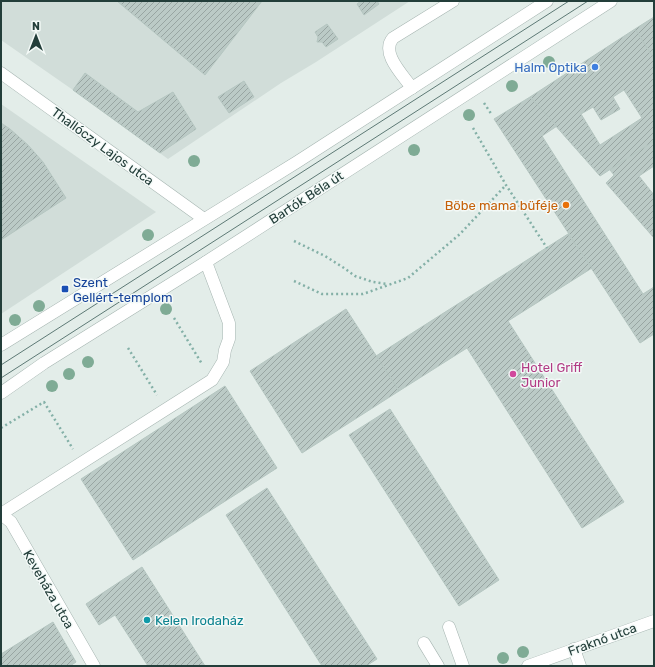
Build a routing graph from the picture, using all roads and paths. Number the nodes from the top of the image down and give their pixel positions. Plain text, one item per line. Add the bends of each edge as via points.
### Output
1 (453, 1) edge
2 (547, 1) edge
3 (611, 1) edge
4 (1, 73) edge
5 (412, 88) junction
6 (473, 128) dead end
7 (506, 185) junction
8 (204, 219) junction
9 (294, 241) dead end
10 (547, 248) dead end
11 (206, 262) junction
12 (294, 281) dead end
13 (390, 284) junction
14 (174, 318) dead end
15 (1, 345) edge
16 (128, 348) dead end
17 (212, 380) junction
18 (11, 386) junction
19 (1, 393) edge
20 (1, 397) edge
21 (166, 410) junction
22 (1, 428) edge
23 (81, 463) junction
24 (1, 514) edge
25 (654, 621) edge
26 (450, 627) dead end
27 (424, 643) dead end
28 (574, 649) junction
29 (94, 666) edge
30 (438, 666) edge
31 (463, 666) edge
32 (528, 666) edge
33 (580, 666) edge

1 - 5 street via 390,42 389,54
2 - 5 street
3 - 11 street, Bartók Béla út
4 - 8 street, Thallóczy Lajos utca
5 - 8 street
6 - 7 path
7 - 10 path
7 - 13 path via 460,234 408,278
8 - 15 street
9 - 13 path via 325,256 355,276
11 - 17 street via 228,323 228,339 223,362
11 - 18 street, Bartók Béla út
12 - 13 path via 322,294 363,294
14 - 17 path
16 - 21 path
17 - 21 street
18 - 19 street, Bartók Béla út
18 - 20 street
21 - 23 street
22 - 23 path via 44,402
23 - 24 street
24 - 29 street, Keveháza utca via 11,522
25 - 28 street, Fraknó utca
26 - 31 street
27 - 30 street
28 - 32 street, Fraknó utca
28 - 33 street

